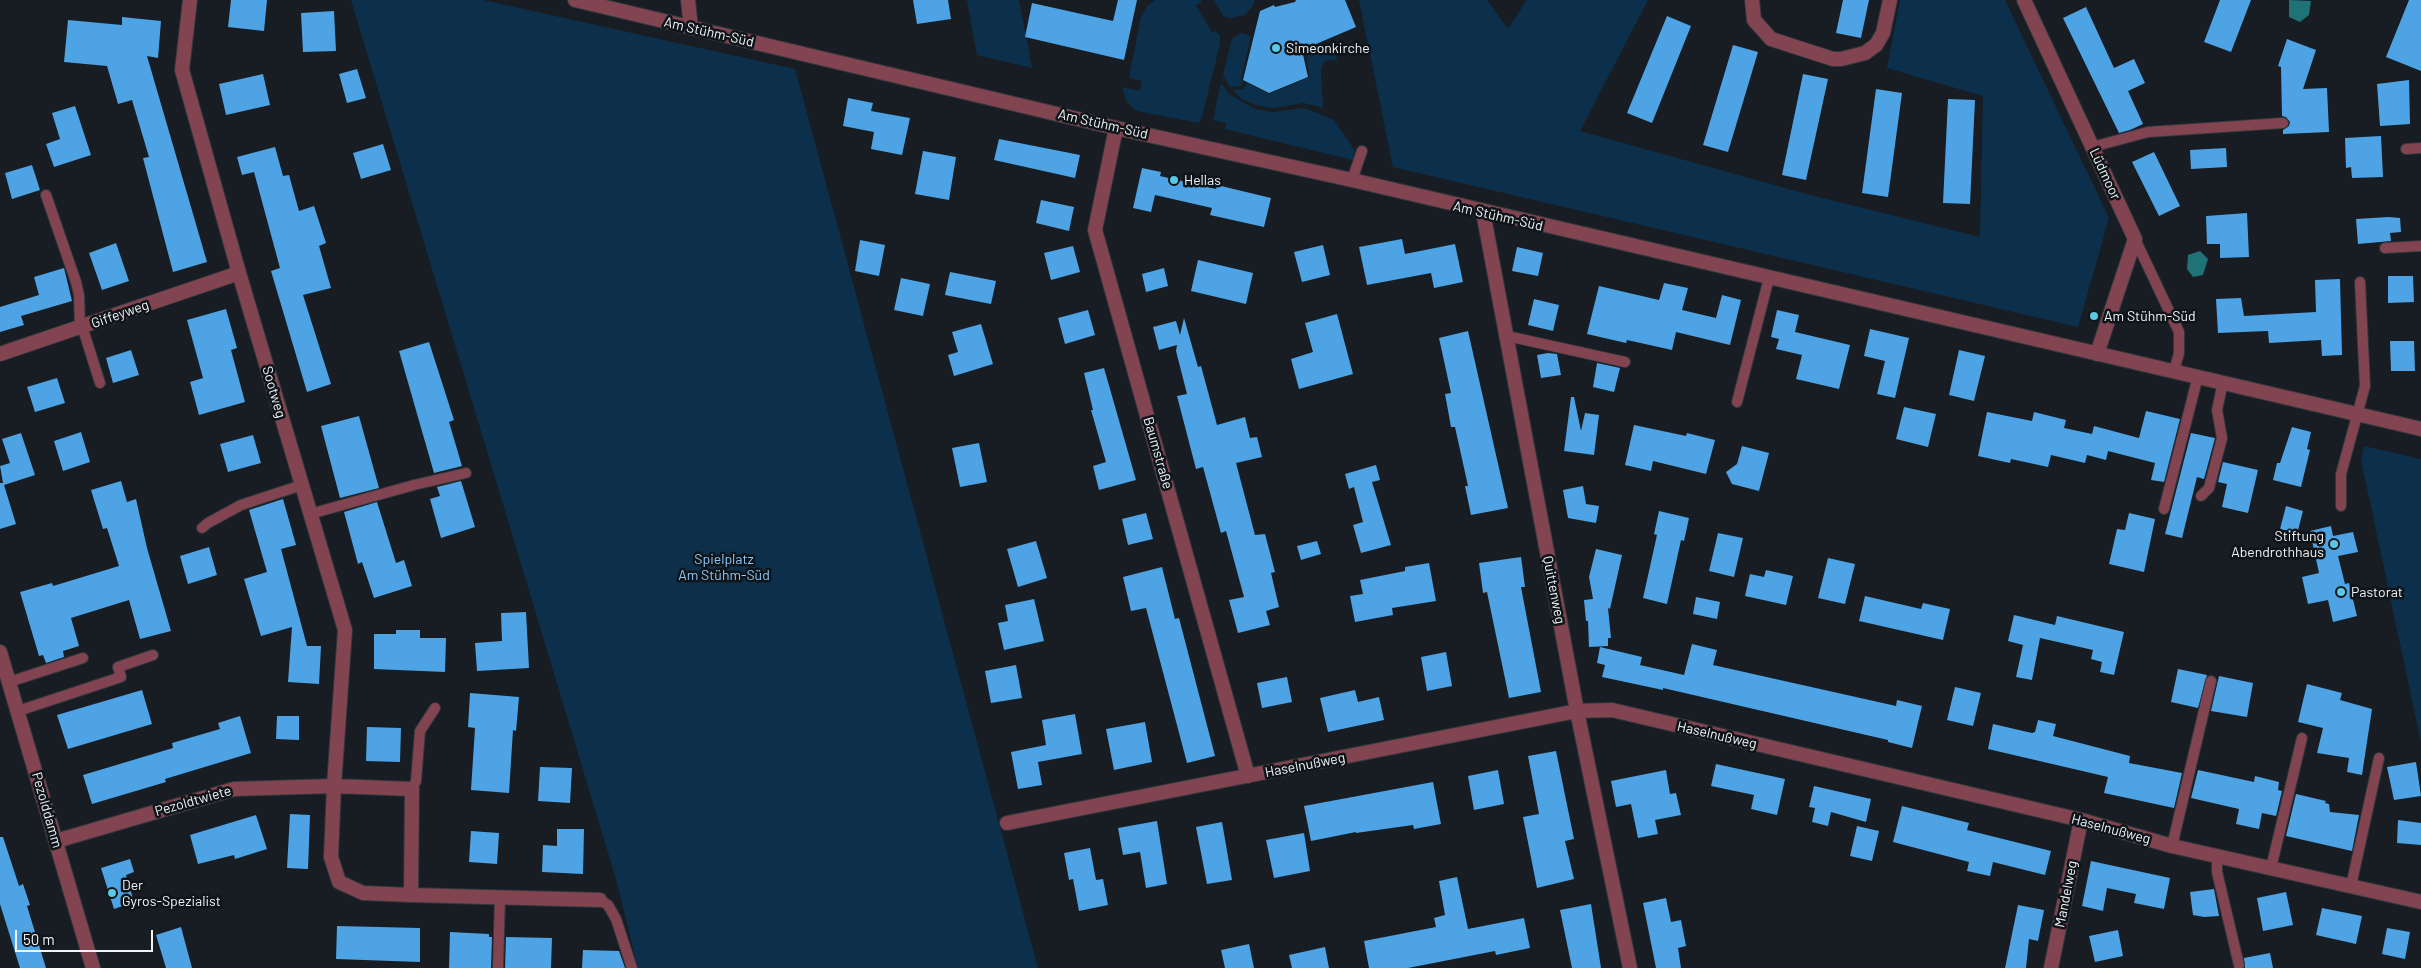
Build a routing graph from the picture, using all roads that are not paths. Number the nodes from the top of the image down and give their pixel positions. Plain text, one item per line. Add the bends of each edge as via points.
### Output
1 (190, 0) edge
2 (575, 0) edge
3 (688, 0) edge
4 (1752, 0) edge
5 (1890, 0) edge
6 (2024, 0) edge
7 (691, 28) junction
8 (2283, 123) dead end
9 (1116, 128) junction
10 (2092, 147) junction
11 (2421, 148) edge
12 (2406, 149) dead end
13 (1362, 151) dead end
14 (1352, 180) junction
15 (46, 195) dead end
16 (1483, 212) junction
17 (2135, 239) junction
18 (2421, 246) edge
19 (2385, 248) dead end
20 (239, 273) junction
21 (1769, 278) junction
22 (2360, 282) dead end
23 (81, 327) junction
24 (1507, 336) junction
25 (0, 354) edge
26 (2097, 354) junction
27 (1625, 362) dead end
28 (2174, 371) junction
29 (2198, 376) junction
30 (2223, 382) junction
31 (100, 383) dead end
32 (1737, 402) dead end
33 (2358, 414) junction
34 (2421, 429) edge
35 (466, 473) dead end
36 (302, 485) junction
37 (2201, 496) dead end
38 (2341, 506) dead end
39 (2164, 510) dead end
40 (310, 514) junction
41 (202, 528) dead end
42 (0, 652) edge
43 (153, 655) dead end
44 (83, 658) dead end
45 (5, 675) edge
46 (2211, 682) dead end
47 (435, 708) dead end
48 (18, 711) junction
49 (1577, 711) junction
50 (2302, 738) dead end
51 (2379, 758) dead end
52 (1248, 776) junction
53 (334, 786) junction
54 (412, 789) junction
55 (2081, 820) junction
56 (1007, 823) dead end
57 (56, 841) junction
58 (2172, 846) junction
59 (2217, 856) junction
60 (2271, 868) junction
61 (2351, 886) junction
62 (411, 895) junction
63 (500, 897) junction
64 (600, 900) joint
65 (2421, 902) edge
66 (2239, 965) dead end
67 (93, 968) edge
68 (498, 968) edge
69 (632, 968) edge
70 (1630, 968) edge
71 (2051, 968) edge

1 - 20 street, Sootweg via 182,70
2 - 7 street, Am Stühm-Süd
3 - 7 street
4 - 5 street via 1754,20 1766,36 1833,59 1865,53 1876,45 1883,33
6 - 10 street, Lüdmoor
7 - 9 street, Am Stühm-Süd
8 - 10 lane via 2148,132
9 - 14 street, Am Stühm-Süd
9 - 52 street, Baumstraße via 1095,230
10 - 17 street, Lüdmoor
11 - 12 lane
13 - 14 lane
14 - 16 street, Am Stühm-Süd
15 - 23 lane via 76,282
16 - 21 street, Am Stühm-Süd
16 - 24 street, Quittenweg
17 - 26 street
17 - 28 lane via 2178,332 2179,348
18 - 19 lane
20 - 23 street, Giffeyweg
20 - 36 street, Sootweg
21 - 26 street, Am Stühm-Süd
21 - 32 lane
22 - 33 lane via 2365,386
23 - 25 street, Giffeyweg
23 - 31 lane
24 - 27 lane
24 - 49 street, Quittenweg
26 - 28 street, Am Stühm-Süd
28 - 29 street, Am Stühm-Süd
29 - 30 street, Am Stühm-Süd
29 - 39 lane
30 - 33 street, Am Stühm-Süd
30 - 37 lane via 2217,410 2222,438 2209,488
33 - 34 street, Am Stühm-Süd
33 - 38 lane via 2341,474
35 - 40 lane
36 - 40 street, Sootweg
36 - 41 lane via 241,505
40 - 53 street, Sootweg via 345,630
42 - 45 street, Pezolddamm
43 - 48 lane via 118,667 121,677
44 - 45 lane
45 - 48 street, Pezolddamm
46 - 58 lane
47 - 54 lane via 420,731 416,781
48 - 57 street, Pezolddamm
49 - 52 street, Haselnußweg
49 - 55 street, Haselnußweg via 1612,710
49 - 70 street, Quittenweg
50 - 60 lane
51 - 61 lane
52 - 56 street, Haselnußweg
53 - 54 street, Pezoldtwiete
53 - 57 street, Pezoldtwiete via 234,789
53 - 62 street via 331,857 340,882 363,894
54 - 62 street
55 - 58 street, Haselnußweg
55 - 71 street, Mandelweg
57 - 67 street, Pezolddamm
58 - 59 street, Haselnußweg
59 - 60 street, Haselnußweg
59 - 66 lane via 2217,872
60 - 61 street, Haselnußweg
61 - 65 street, Haselnußweg
62 - 63 street
63 - 64 street
63 - 68 lane
64 - 69 lane via 608,905 616,918

